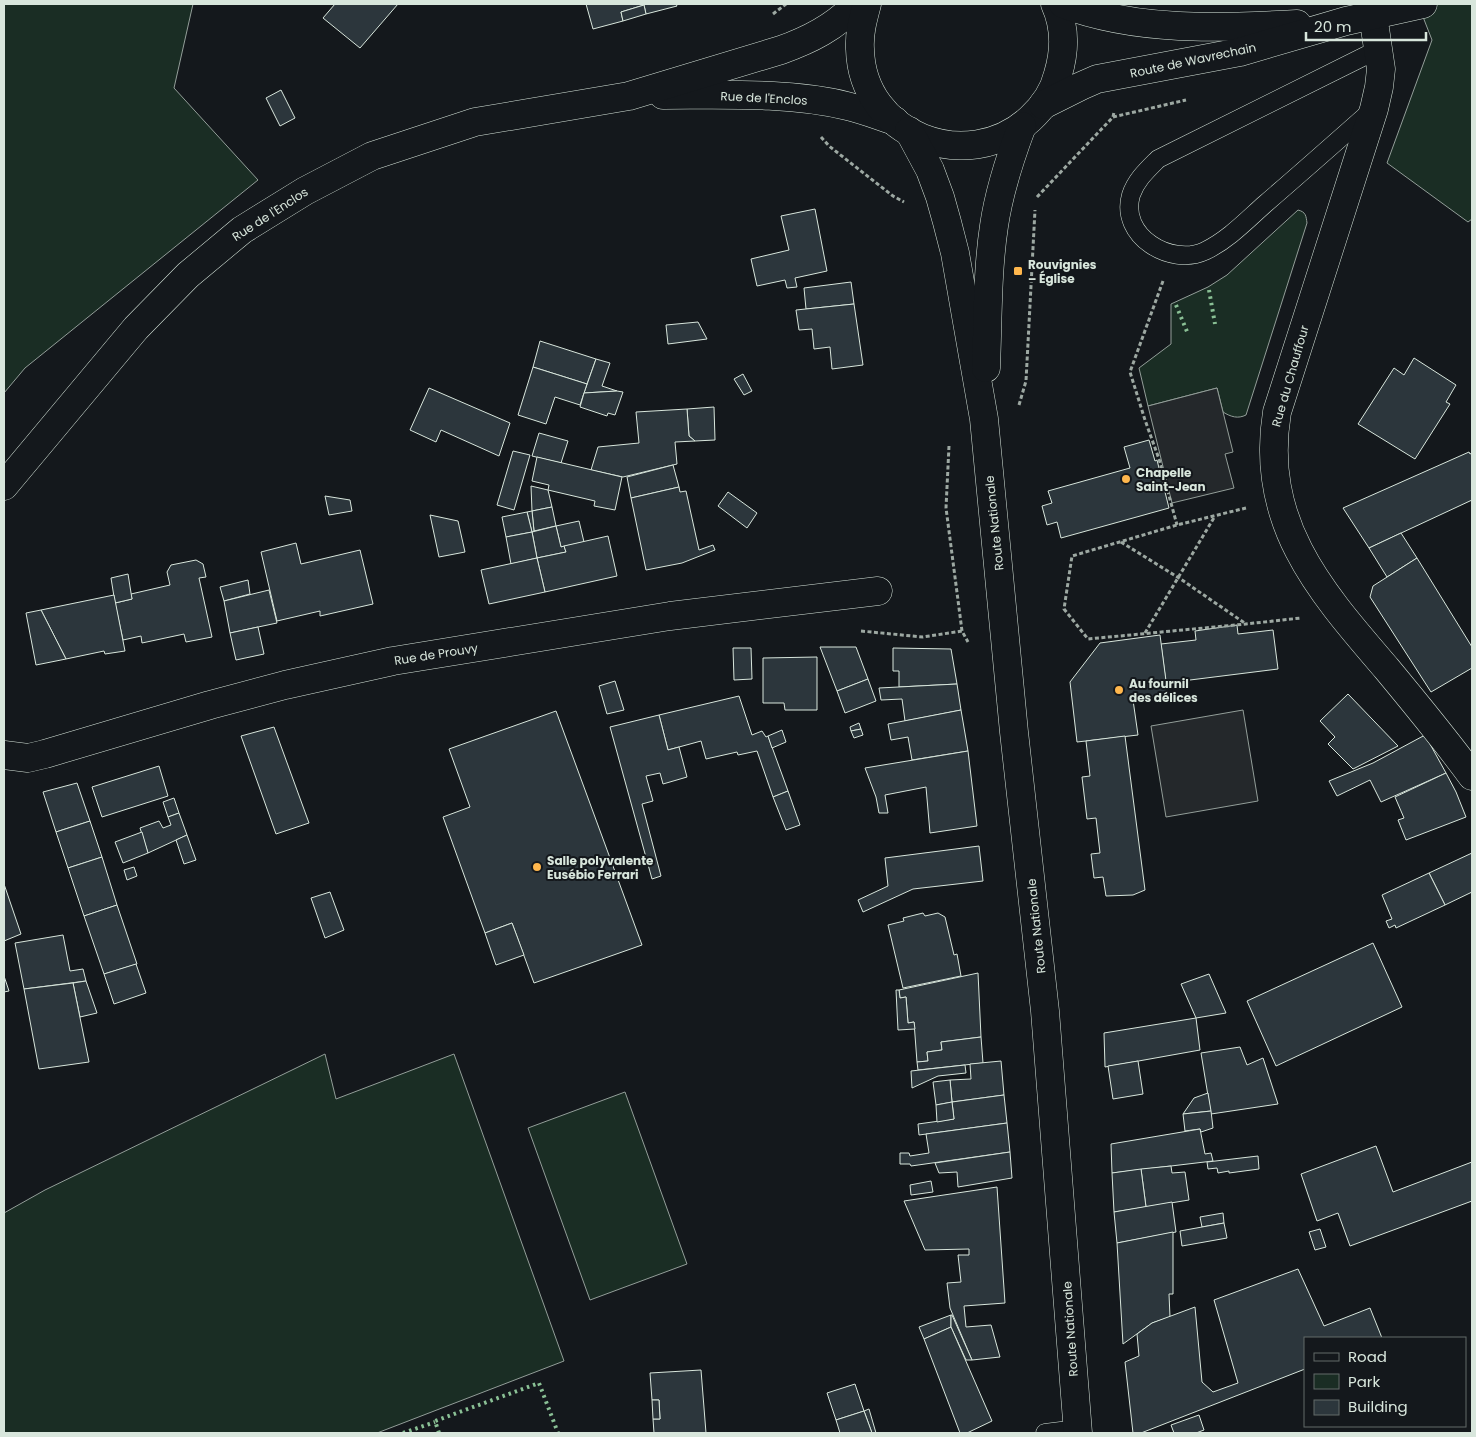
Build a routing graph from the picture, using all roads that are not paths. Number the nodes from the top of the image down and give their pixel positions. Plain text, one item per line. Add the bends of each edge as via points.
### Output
1 (856, 4) edge
2 (867, 4) edge
3 (1055, 4) edge
4 (1063, 4) edge
5 (1423, 4) edge
6 (1374, 15) junction
7 (1346, 22) junction
8 (1379, 49) junction
9 (629, 96) junction
10 (1043, 105) junction
11 (1374, 109) junction
12 (902, 126) junction
13 (1022, 126) junction
14 (984, 419) junction
15 (4, 486) edge
16 (878, 591) dead end
17 (4, 755) edge
18 (1472, 776) edge
19 (1077, 1431) edge
20 (1045, 1433) edge

1 - 9 street, Rue de l'Enclos via 839,21 801,43
2 - 12 street via 860,36 861,65 879,104
3 - 10 street via 1061,21 1063,50 1057,79
4 - 7 street, Route de Wavrechain via 1116,18 1199,27
5 - 6 street, Route de Wavrechain
6 - 7 street, Route de Wavrechain
6 - 8 street, Rue du Chauffour
7 - 10 street, Route de Wavrechain via 1240,52 1097,79
8 - 11 street, Rue du Chauffour via 1381,69
8 - 11 lane via 1158,159 1137,182 1131,197 1132,222 1148,242 1172,255 1195,255 1207,250
9 - 12 street, Rue de l'Enclos via 745,95 812,100 846,106
9 - 15 street, Rue de l'Enclos via 475,122 437,133 372,156 272,210 216,250 160,303
10 - 13 street
11 - 18 street, Rue du Chauffour via 1278,412 1273,452 1279,499 1306,566 1338,613 1439,731
12 - 13 street, Rue de l'Enclos via 925,140 968,146 997,140
12 - 14 street, Route Nationale via 930,170 947,222
13 - 14 street, Route Nationale via 1004,177 994,225
14 - 19 street, Route Nationale via 1045,1011
16 - 17 street, Rue de Prouvy via 670,616 401,659 220,702 45,754 28,758
19 - 20 lane

